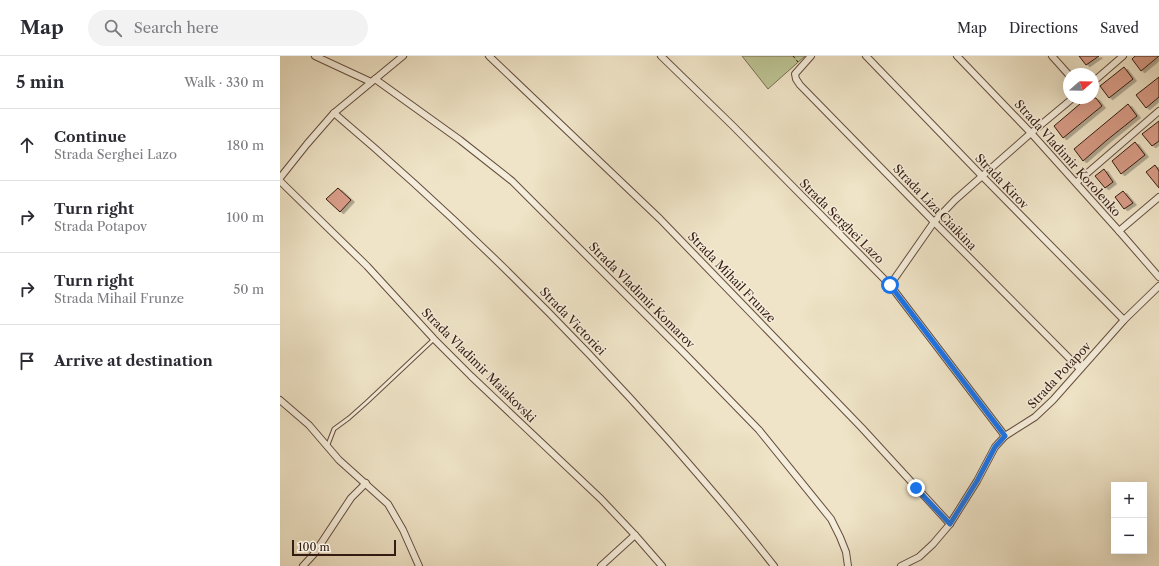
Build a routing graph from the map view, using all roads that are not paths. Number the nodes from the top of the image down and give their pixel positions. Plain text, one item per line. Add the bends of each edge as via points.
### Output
1 (315, 56) edge
2 (403, 56) edge
3 (489, 56) edge
4 (661, 56) edge
5 (811, 56) edge
6 (866, 56) edge
7 (957, 56) edge
8 (1052, 56) edge
9 (1123, 56) edge
10 (1063, 68) edge
11 (1099, 77) edge
12 (373, 80) junction
13 (1066, 104) edge
14 (1159, 111) edge
15 (334, 113) junction
16 (1032, 133) junction
17 (982, 176) junction
18 (280, 179) edge
19 (1077, 182) junction
20 (1159, 197) edge
21 (934, 222) junction
22 (1119, 231) junction
23 (1159, 277) edge
24 (890, 285) junction
25 (1159, 286) edge
26 (1124, 320) junction
27 (434, 338) junction
28 (1080, 369) junction
29 (280, 400) edge
30 (1005, 436) junction
31 (327, 447) junction
32 (366, 483) junction
33 (950, 524) junction
34 (635, 535) junction
35 (304, 566) edge
36 (419, 566) edge
37 (601, 566) edge
38 (662, 566) edge
39 (774, 566) edge
40 (848, 566) edge
41 (901, 566) edge

1 - 12 street, Strada Vladimir Komarov
2 - 12 street
3 - 33 street, Strada Mihail Frunze via 660,219 862,428
4 - 24 street, Strada Serghei Lazo
5 - 21 street, Strada Liza Ciaikina via 795,74 800,85
6 - 17 street, Strada Kirov
7 - 16 street, Strada Vladimir Korolenko
8 - 10 street
9 - 11 street
12 - 15 street
12 - 40 street, Strada Vladimir Komarov via 460,140 512,181 696,364 759,430 831,519 846,552
13 - 16 street
14 - 19 street
15 - 18 street via 306,144
15 - 39 street, Strada Victoriei via 431,198 539,301 621,386
16 - 17 street
16 - 19 street, Strada Vladimir Korolenko
17 - 21 street
17 - 26 street, Strada Kirov
18 - 27 street, Strada Vladimir Maiakovski
19 - 22 street, Strada Vladimir Korolenko
20 - 22 street
21 - 24 street
21 - 28 street, Strada Liza Ciaikina
22 - 23 street, Strada Vladimir Korolenko
24 - 30 street, Strada Serghei Lazo
25 - 26 street, Strada Potapov
26 - 28 street, Strada Potapov
27 - 31 lane via 334,429
27 - 34 street, Strada Vladimir Maiakovski
28 - 30 street, Strada Potapov via 1040,413
29 - 31 street via 309,425
30 - 33 street, Strada Potapov via 995,447
31 - 32 street
32 - 35 street via 351,498
32 - 36 street via 388,504
33 - 41 street, Strada Potapov via 919,557
34 - 37 street
34 - 38 street, Strada Vladimir Maiakovski

